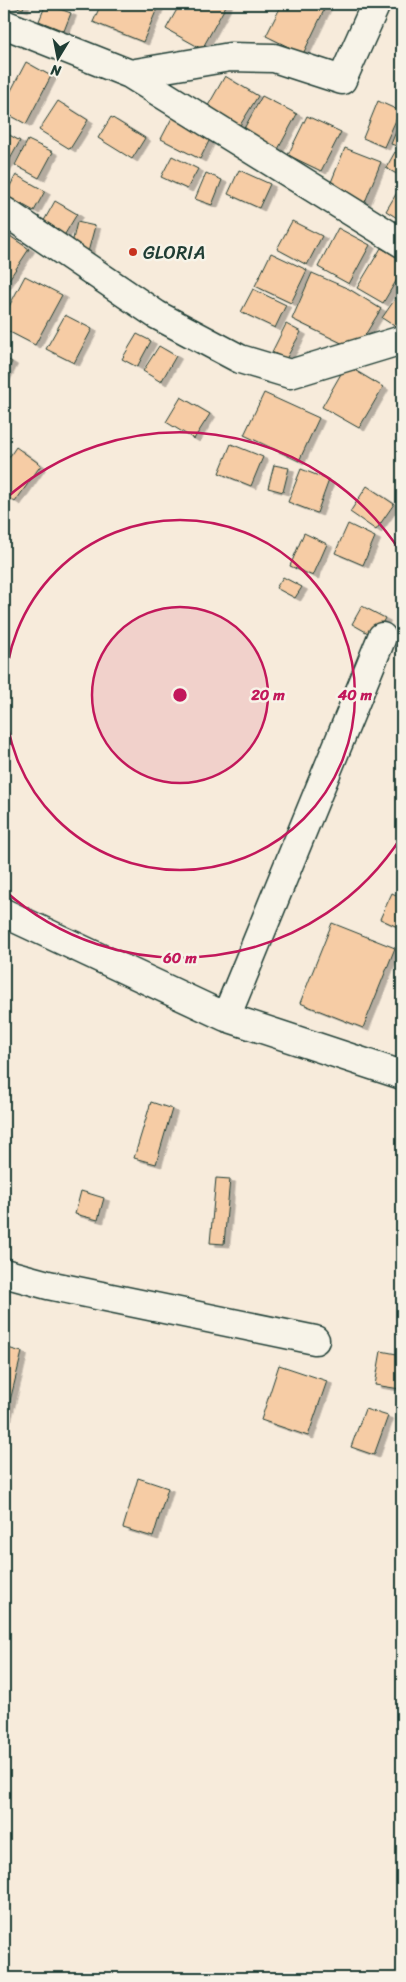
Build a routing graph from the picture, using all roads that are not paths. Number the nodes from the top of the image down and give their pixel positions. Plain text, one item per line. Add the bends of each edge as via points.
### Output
1 (376, 4) edge
2 (4, 24) edge
3 (130, 74) junction
4 (4, 211) edge
5 (402, 243) edge
6 (402, 340) edge
7 (382, 637) dead end
8 (4, 913) edge
9 (226, 1017) junction
10 (402, 1075) edge
11 (4, 1273) edge
12 (315, 1340) dead end

1 - 3 street via 342,80 274,58 230,57
2 - 3 street
3 - 5 street
4 - 6 street via 157,314 240,359 290,374
7 - 9 street
8 - 9 street
9 - 10 street
11 - 12 street

